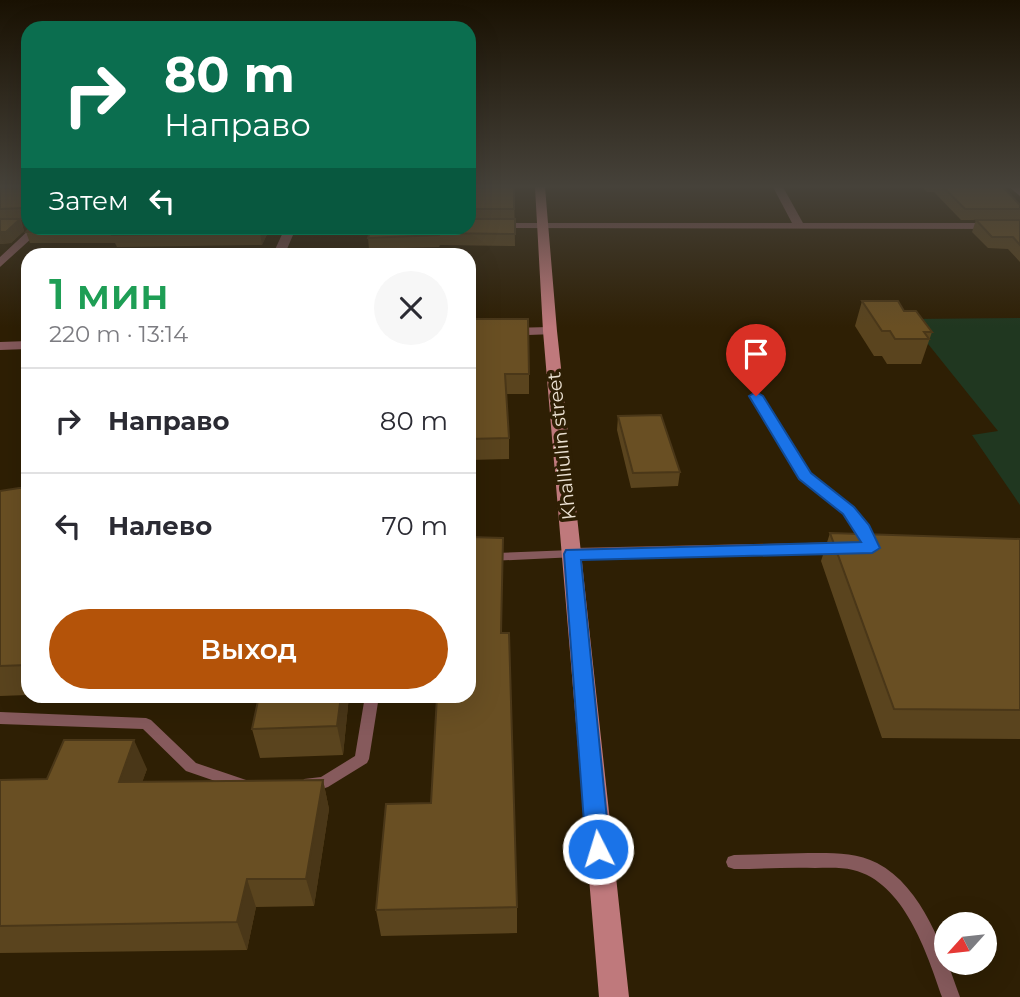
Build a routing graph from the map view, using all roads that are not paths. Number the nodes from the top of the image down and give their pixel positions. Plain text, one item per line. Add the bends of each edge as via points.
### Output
1 (543, 234) edge
2 (30, 235) edge
3 (0, 263) edge
4 (550, 331) junction
5 (476, 333) edge
6 (21, 345) edge
7 (0, 346) edge
8 (756, 396) dead end
9 (878, 548) joint
10 (572, 554) junction
11 (476, 558) edge
12 (371, 703) edge
13 (0, 718) edge
14 (296, 783) edge
15 (256, 785) edge
16 (734, 862) dead end
17 (614, 997) edge
18 (951, 997) edge

1 - 4 main road, Khalliulin street
2 - 3 street
4 - 5 street
4 - 10 main road, Khalliulin street
6 - 7 street
8 - 9 lane via 805,476 849,510
9 - 10 street
10 - 11 lane
10 - 17 main road, Khalliulin street
12 - 14 lane via 362,759 323,783
13 - 15 lane via 146,724 191,767 242,785
16 - 18 lane via 853,862 891,880 915,910

